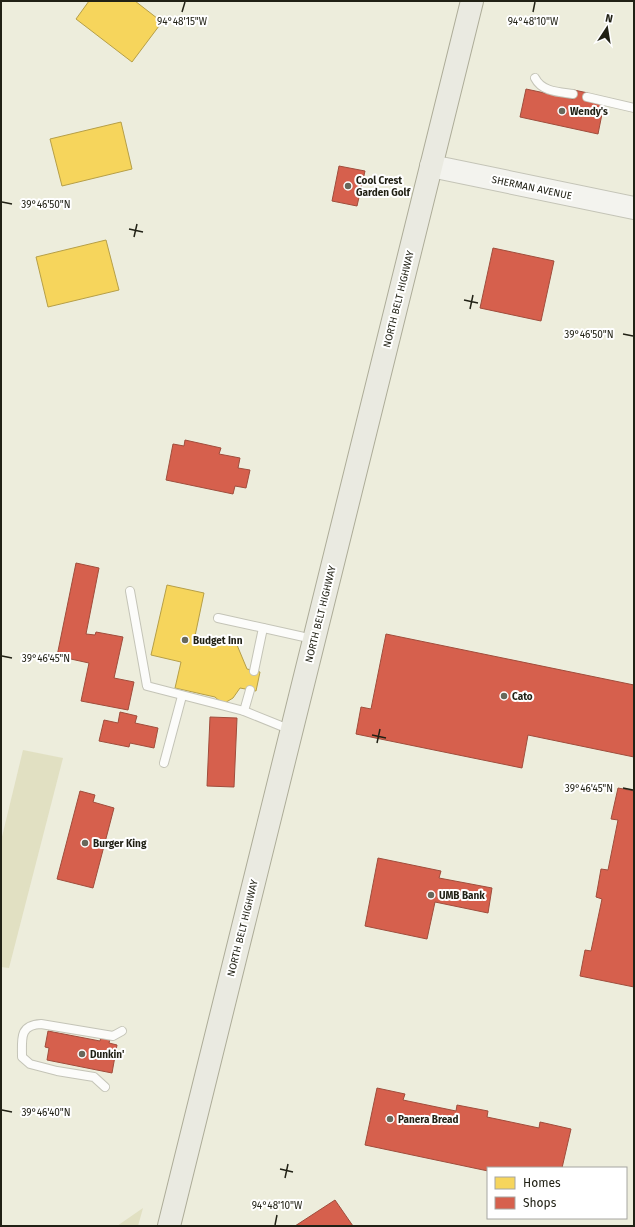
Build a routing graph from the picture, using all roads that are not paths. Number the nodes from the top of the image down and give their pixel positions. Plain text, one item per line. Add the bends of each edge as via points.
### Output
1 (472, 1) edge
2 (535, 78) dead end
3 (573, 94) dead end
4 (587, 97) dead end
5 (634, 108) edge
6 (431, 166) junction
7 (634, 208) edge
8 (130, 591) dead end
9 (218, 618) dead end
10 (263, 628) junction
11 (314, 640) junction
12 (254, 671) dead end
13 (250, 690) dead end
14 (182, 696) junction
15 (244, 711) junction
16 (291, 731) junction
17 (164, 763) dead end
18 (122, 1031) dead end
19 (106, 1087) dead end
20 (168, 1224) edge

1 - 6 main road, NORTH BELT HIGHWAY
2 - 3 lane via 538,86
4 - 5 lane
6 - 7 street, SHERMAN AVENUE
6 - 11 main road, NORTH BELT HIGHWAY
8 - 14 lane via 147,686
9 - 10 lane
10 - 11 lane
10 - 12 lane
11 - 16 main road, NORTH BELT HIGHWAY
13 - 15 lane
14 - 15 lane
14 - 17 lane
15 - 16 lane
16 - 20 main road, NORTH BELT HIGHWAY
18 - 19 lane via 113,1036 41,1024 30,1024 25,1029 22,1057 30,1064 94,1077

